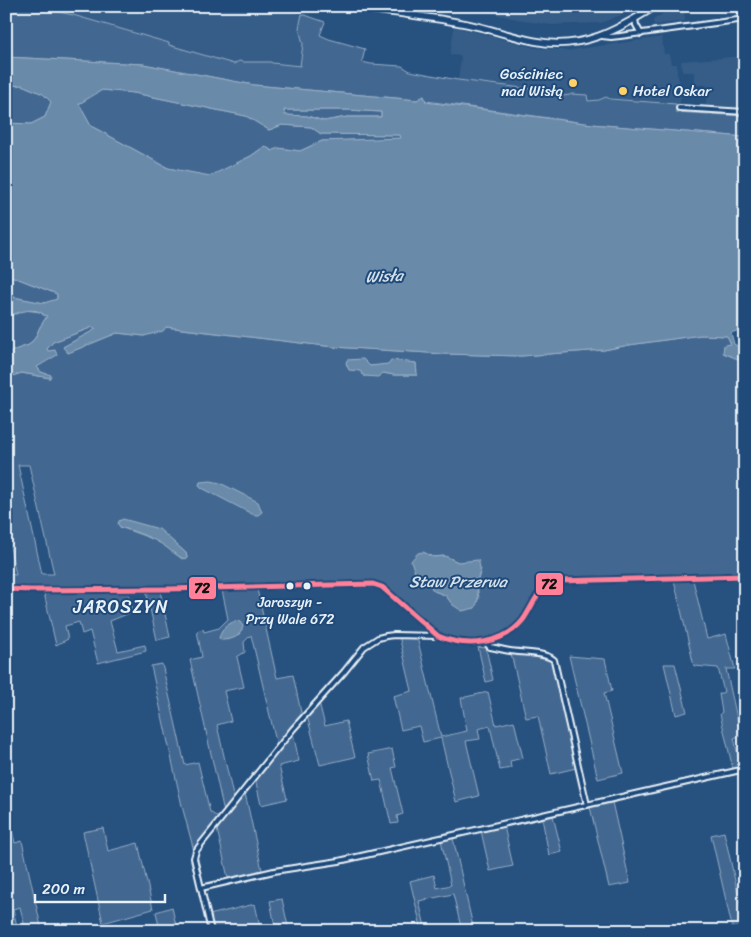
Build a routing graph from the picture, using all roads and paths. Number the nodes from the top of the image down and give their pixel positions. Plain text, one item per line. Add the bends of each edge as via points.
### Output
1 (343, 6) edge
2 (656, 6) edge
3 (740, 6) edge
4 (635, 19) junction
5 (743, 20) edge
6 (641, 34) junction
7 (602, 36) junction
8 (679, 108) dead end
9 (745, 112) edge
10 (745, 576) edge
11 (6, 589) edge
12 (438, 636) junction
13 (487, 641) junction
14 (745, 769) edge
15 (587, 805) junction
16 (201, 888) junction
17 (211, 931) edge

1 - 7 main road via 457,22 544,43 568,43
2 - 4 main road
3 - 5 street
4 - 6 street
4 - 7 main road
5 - 6 street
6 - 7 street
8 - 9 street
10 - 13 street via 558,581 541,592 516,627
11 - 12 street via 372,584 382,587
12 - 13 street via 463,643
12 - 16 street via 386,636 371,642 358,654 288,735 196,851 194,858
13 - 15 street via 490,647 554,660
14 - 15 street
15 - 16 street via 339,861 274,871
16 - 17 street

